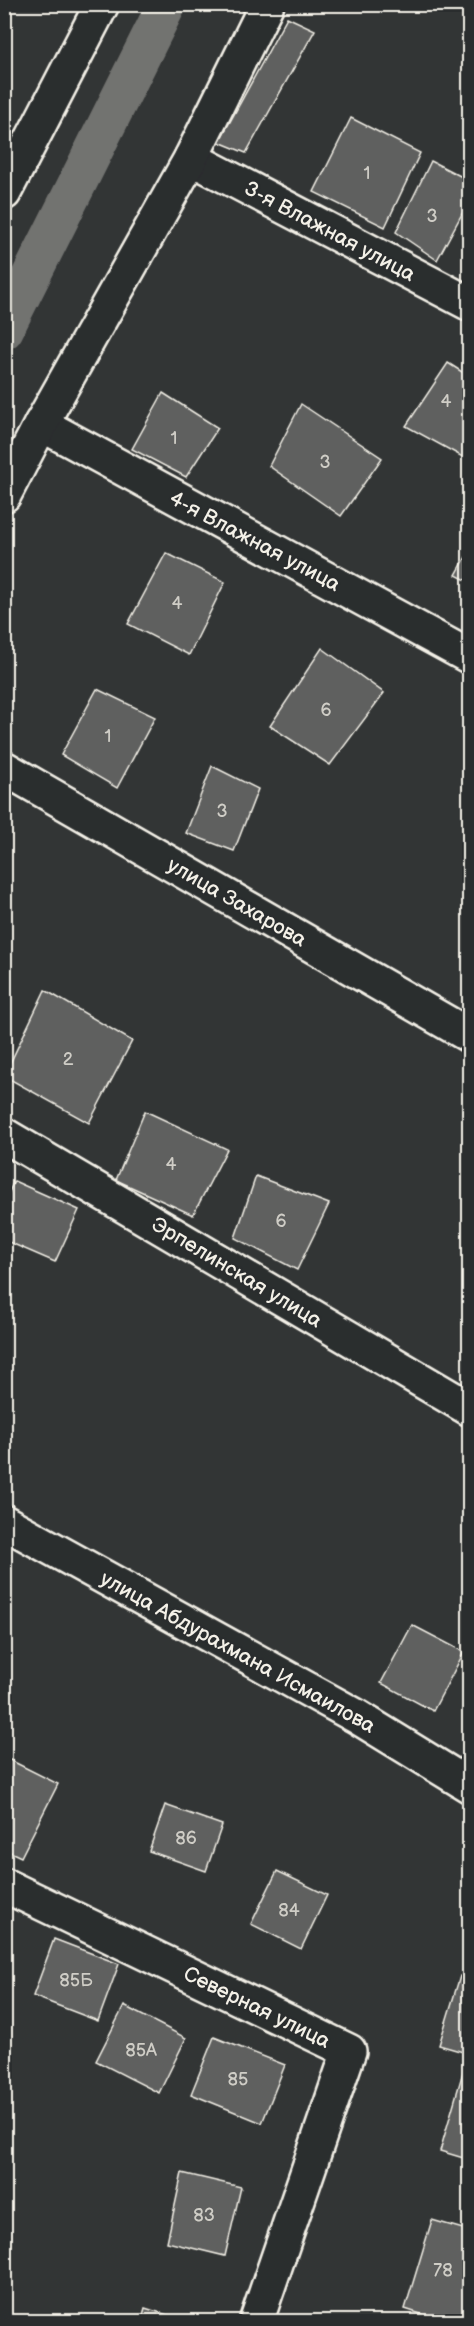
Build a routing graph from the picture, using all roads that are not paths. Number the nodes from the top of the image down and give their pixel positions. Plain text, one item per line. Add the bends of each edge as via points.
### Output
1 (102, 4) edge
2 (267, 4) edge
3 (190, 158) junction
4 (4, 192) edge
5 (470, 304) edge
6 (41, 424) junction
7 (4, 495) edge
8 (470, 657) edge
9 (4, 768) edge
10 (470, 1036) edge
11 (4, 1135) edge
12 (470, 1409) edge
13 (4, 1522) edge
14 (470, 1786) edge
15 (4, 1885) edge
16 (256, 2322) edge

1 - 4 street
2 - 3 street
3 - 5 street, 3-я Влажная улица
3 - 6 street
6 - 7 street
6 - 8 street, 4-я Влажная улица
9 - 10 street, улица Захарова
11 - 12 street, Эрпелинская улица
13 - 14 street, улица Абдурахмана Исмаилова via 356,1716
15 - 16 street, Северная улица via 349,2051

